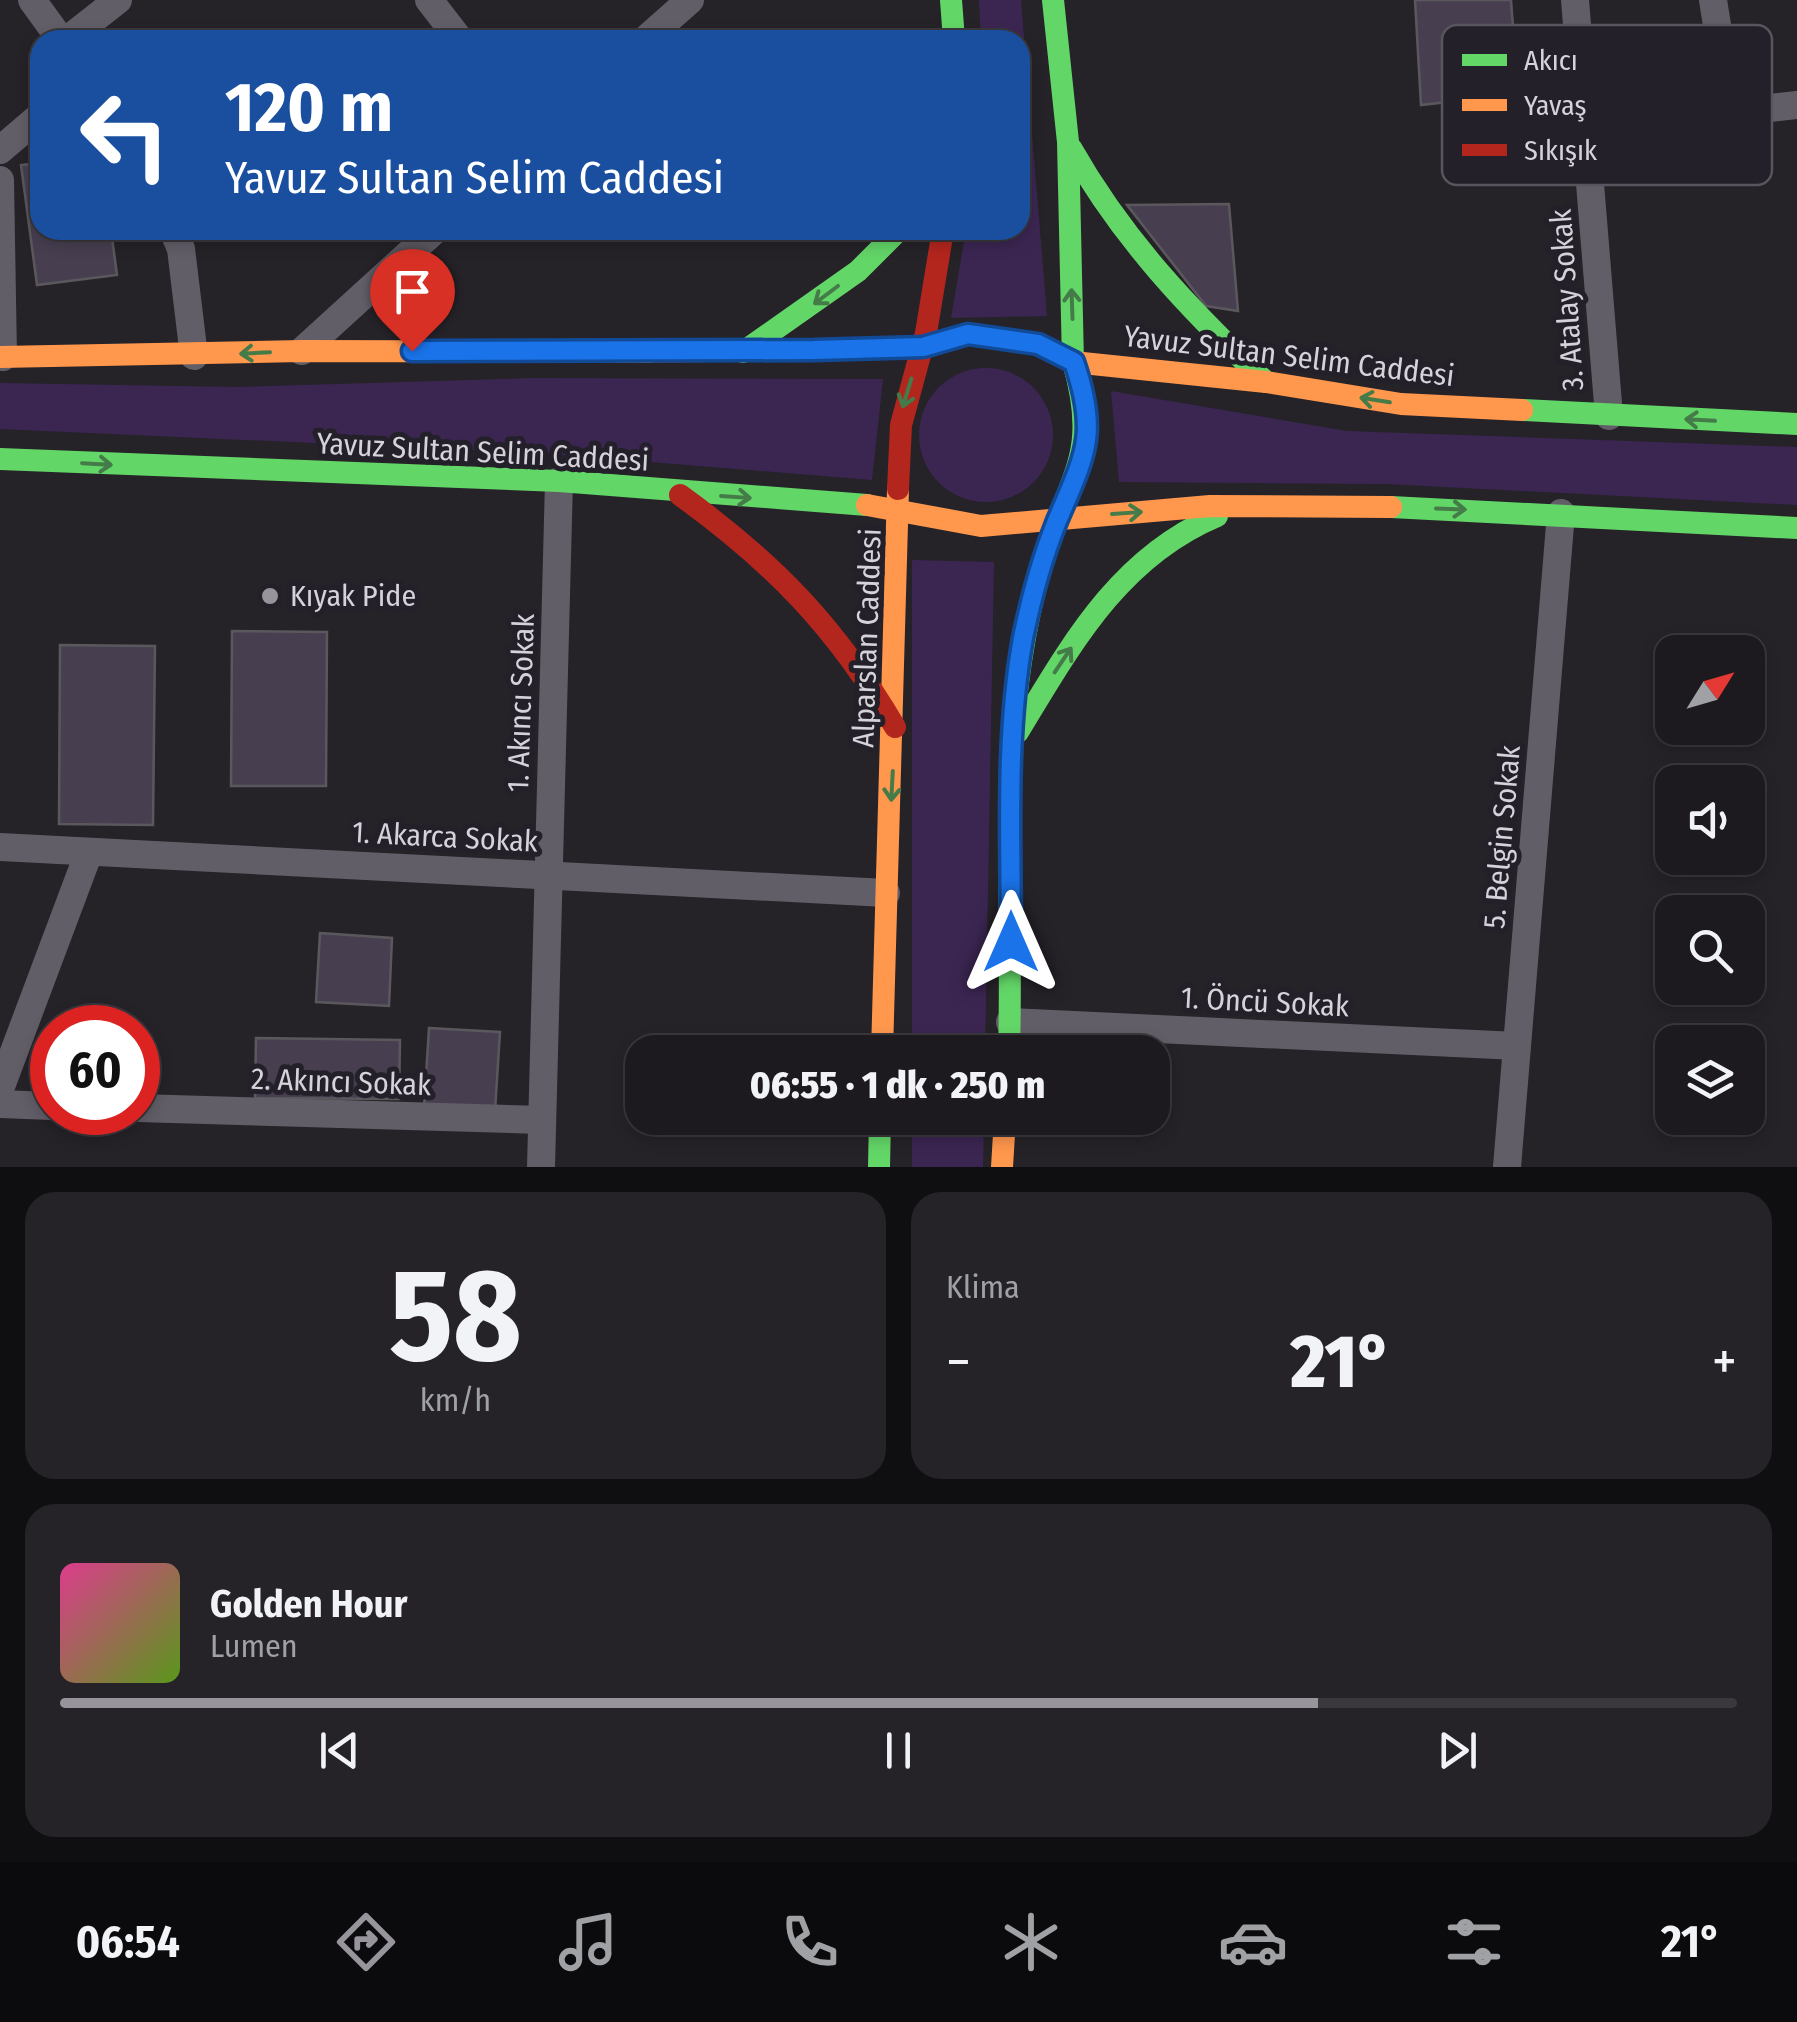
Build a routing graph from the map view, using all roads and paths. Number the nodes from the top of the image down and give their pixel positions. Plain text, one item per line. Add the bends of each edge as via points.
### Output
1 (32, 0) edge
2 (118, 0) edge
3 (429, 0) edge
4 (951, 0) edge
5 (1053, 0) edge
6 (1575, 0) edge
7 (1713, 0) edge
8 (673, 6) edge
9 (1577, 25) edge
10 (1717, 25) edge
11 (56, 30) edge
12 (78, 30) edge
13 (452, 30) edge
14 (653, 30) edge
15 (953, 30) edge
16 (1797, 105) edge
17 (1772, 108) edge
18 (30, 124) edge
19 (1068, 142) junction
20 (0, 150) edge
21 (0, 180) edge
22 (1591, 185) edge
23 (178, 240) edge
24 (424, 240) edge
25 (888, 240) edge
26 (941, 240) edge
27 (923, 347) junction
28 (302, 350) junction
29 (742, 352) junction
30 (194, 356) junction
31 (1, 357) edge
32 (1074, 362) junction
33 (1266, 382) junction
34 (1609, 416) junction
35 (1797, 424) edge
36 (0, 459) edge
37 (559, 482) junction
38 (678, 494) junction
39 (1254, 505) junction
40 (900, 508) junction
41 (1561, 513) junction
42 (1058, 518) junction
43 (1797, 528) edge
44 (895, 728) junction
45 (1012, 742) junction
46 (0, 847) edge
47 (88, 852) junction
48 (548, 876) junction
49 (886, 893) junction
50 (1010, 1022) junction
51 (882, 1035) edge
52 (1010, 1035) edge
53 (1517, 1046) junction
54 (0, 1089) edge
55 (0, 1104) edge
56 (30, 1105) edge
57 (160, 1109) edge
58 (542, 1120) junction
59 (880, 1135) edge
60 (1004, 1135) edge
61 (540, 1167) edge
62 (879, 1167) edge
63 (1002, 1167) edge
64 (1507, 1167) edge

1 - 11 street
2 - 12 street
3 - 13 street
4 - 15 main road
5 - 19 main road
6 - 9 street, 3. Atalay Sokak
7 - 10 street
8 - 14 street
16 - 17 street
18 - 20 street
32 -> 19 main road
19 - 33 main road via 1097,198 1167,290
21 - 31 street
22 - 34 street, 3. Atalay Sokak
23 - 30 street
24 - 28 street
25 -> 29 main road via 858,271
26 - 27 main road, Alparslan Caddesi
27 - 29 main road, Yavuz Sultan Selim Caddesi
27 - 32 main road, Yavuz Sultan Selim Caddesi via 968,334 1038,344
27 -> 40 main road, Alparslan Caddesi via 898,422
28 - 29 main road, Yavuz Sultan Selim Caddesi
28 -> 30 main road, Yavuz Sultan Selim Caddesi
30 - 31 main road, Yavuz Sultan Selim Caddesi
32 - 33 main road, Yavuz Sultan Selim Caddesi
32 - 42 main road via 1087,436 1080,476
34 -> 33 main road, Yavuz Sultan Selim Caddesi via 1401,404
35 -> 34 main road, Yavuz Sultan Selim Caddesi
36 -> 37 main road, Yavuz Sultan Selim Caddesi
37 - 38 main road, Yavuz Sultan Selim Caddesi
37 - 48 street, 1. Akıncı Sokak
38 -> 40 main road, Yavuz Sultan Selim Caddesi
38 - 44 main road via 784,574 818,610 856,658
39 -> 41 main road, Yavuz Sultan Selim Caddesi
42 -> 39 main road, Yavuz Sultan Selim Caddesi
45 -> 39 main road via 1091,620 1150,552 1190,524
40 - 42 main road, Yavuz Sultan Selim Caddesi via 941,524 983,529
40 - 44 main road, Alparslan Caddesi
41 - 43 main road, Yavuz Sultan Selim Caddesi
41 - 53 street, 5. Belgin Sokak
42 - 45 main road via 1023,639
44 -> 49 main road, Alparslan Caddesi
45 - 50 main road
46 - 47 street, 1. Akarca Sokak
47 - 48 street, 1. Akarca Sokak
47 - 54 street
48 - 49 street, 1. Akarca Sokak
48 - 58 street, 1. Akıncı Sokak
49 - 51 main road, Alparslan Caddesi
50 - 52 main road
50 - 53 street, 1. Öncü Sokak
53 - 64 street, 5. Belgin Sokak
55 - 56 street
57 - 58 street, 2. Akıncı Sokak
58 - 61 street, 1. Akıncı Sokak
59 - 62 main road
60 - 63 main road

